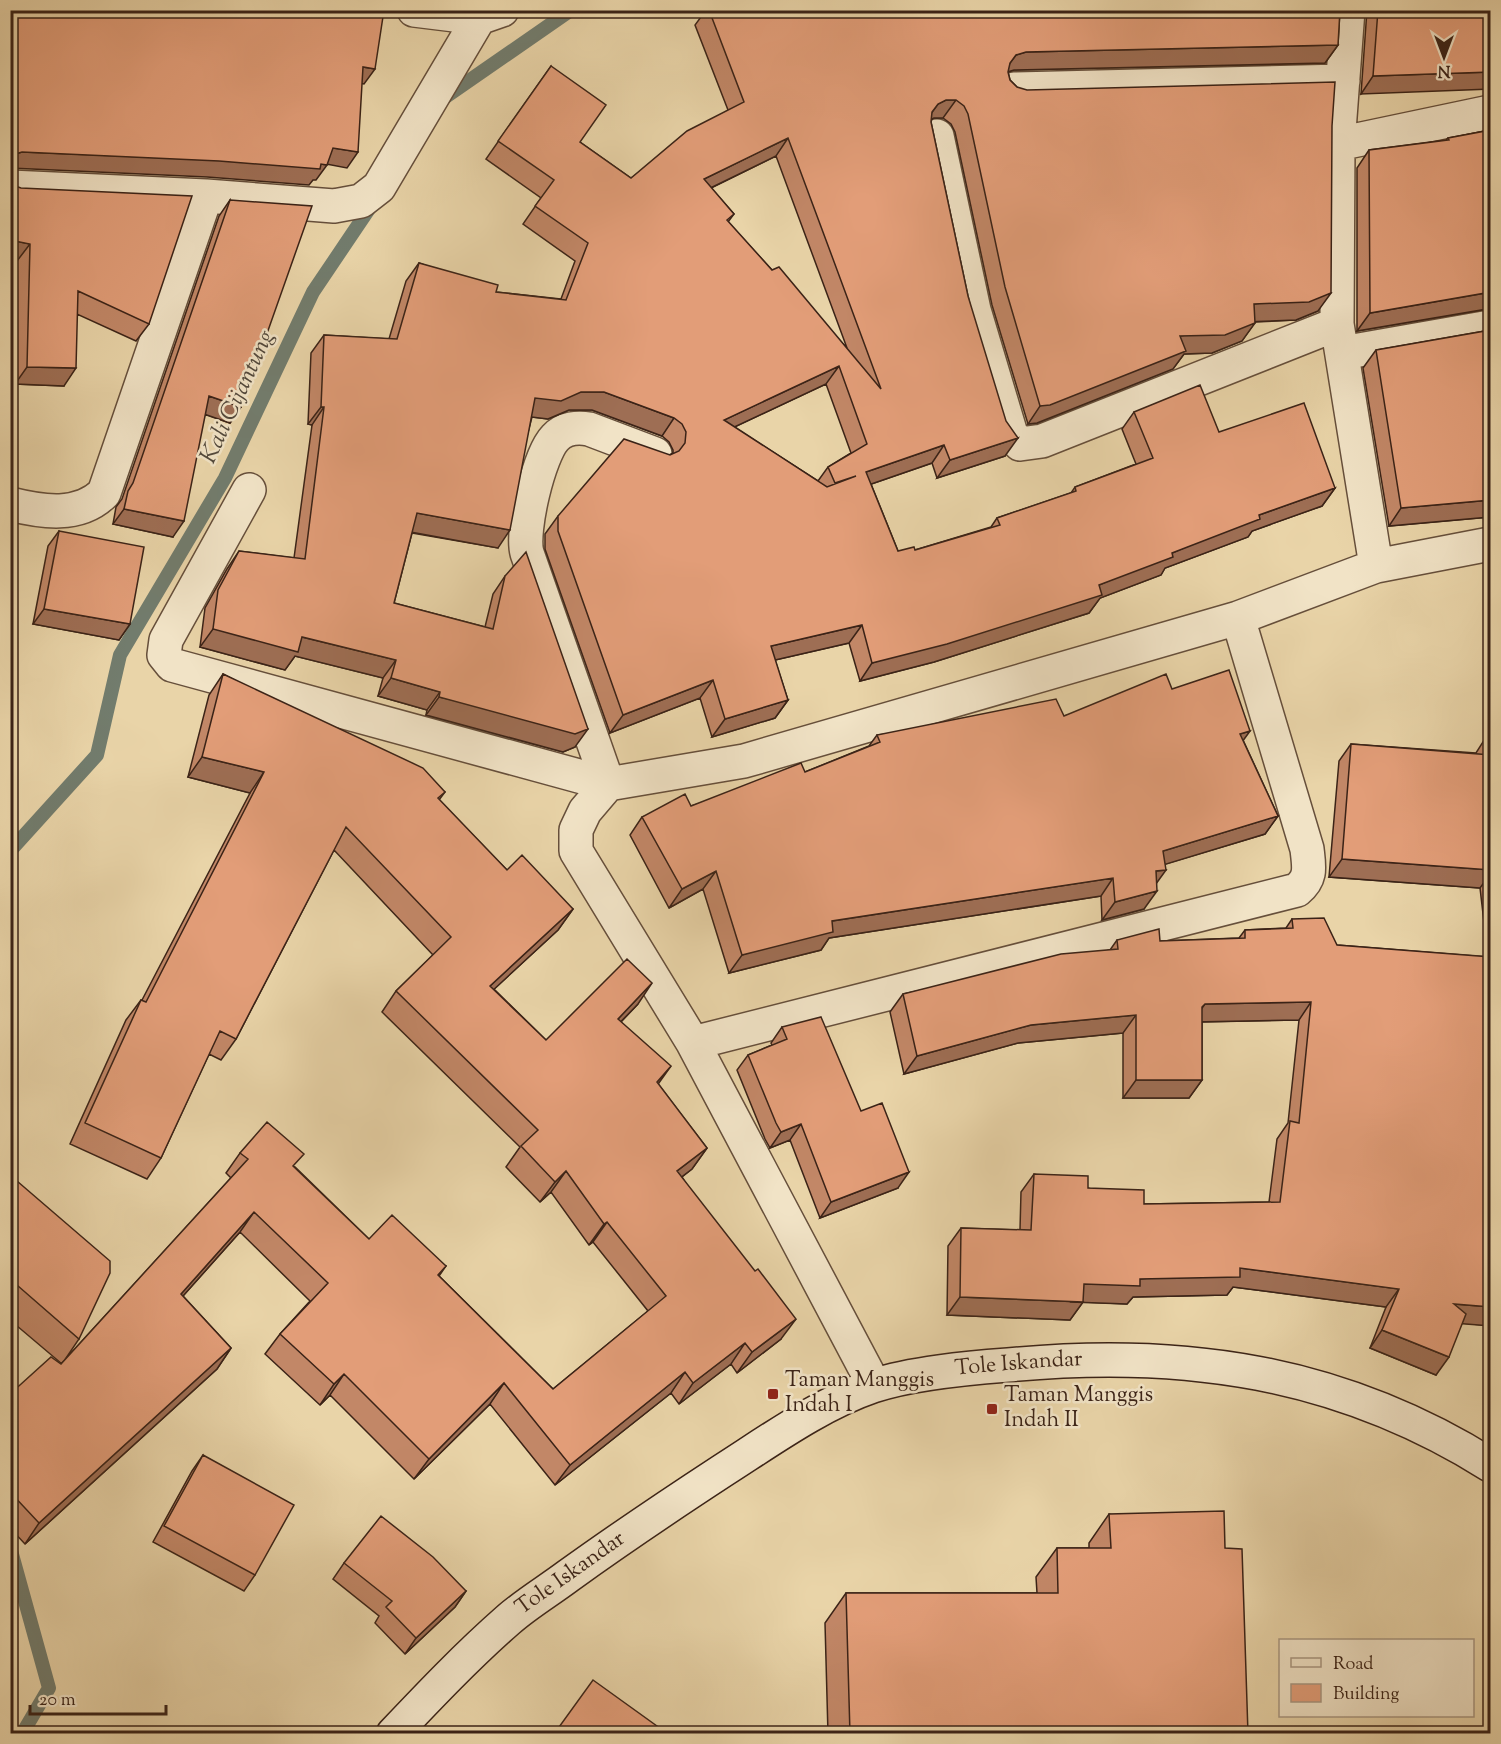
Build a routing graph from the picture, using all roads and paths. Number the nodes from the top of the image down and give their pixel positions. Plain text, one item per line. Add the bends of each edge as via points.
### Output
1 (414, 10) edge
2 (1348, 10) edge
3 (490, 14) edge
4 (1343, 81) junction
5 (1014, 89) edge
6 (1491, 112) edge
7 (937, 136) edge
8 (1338, 144) junction
9 (10, 186) edge
10 (206, 196) junction
11 (1491, 327) edge
12 (1339, 339) junction
13 (654, 454) edge
14 (249, 490) dead end
15 (10, 504) edge
16 (1491, 544) edge
17 (1376, 566) junction
18 (1238, 618) junction
19 (608, 784) junction
20 (693, 1043) junction
21 (874, 1386) junction
22 (1491, 1465) edge
23 (393, 1734) edge

1 - 3 street
2 - 4 street
3 - 10 street via 379,187 361,201 334,206
4 - 5 street
4 - 8 street
6 - 8 street
7 - 12 street via 974,310 1011,434 1020,444 1042,441
8 - 12 street
9 - 10 street
10 - 15 street via 104,493 88,506 75,510 53,511
11 - 12 street
12 - 17 street
13 - 19 street via 589,429 561,433 547,453 524,535
14 - 19 street via 166,640 164,656 172,664
16 - 17 street
17 - 18 street
18 - 19 street via 744,762
18 - 20 street via 1307,849 1310,872 1297,890
19 - 20 street via 585,811 576,830 576,851
20 - 21 street
21 - 22 street, Tole Iskandar via 986,1366 1052,1360 1232,1367 1282,1376 1364,1401 1458,1444
21 - 23 street, Tole Iskandar via 831,1405 753,1451 633,1529 510,1619

